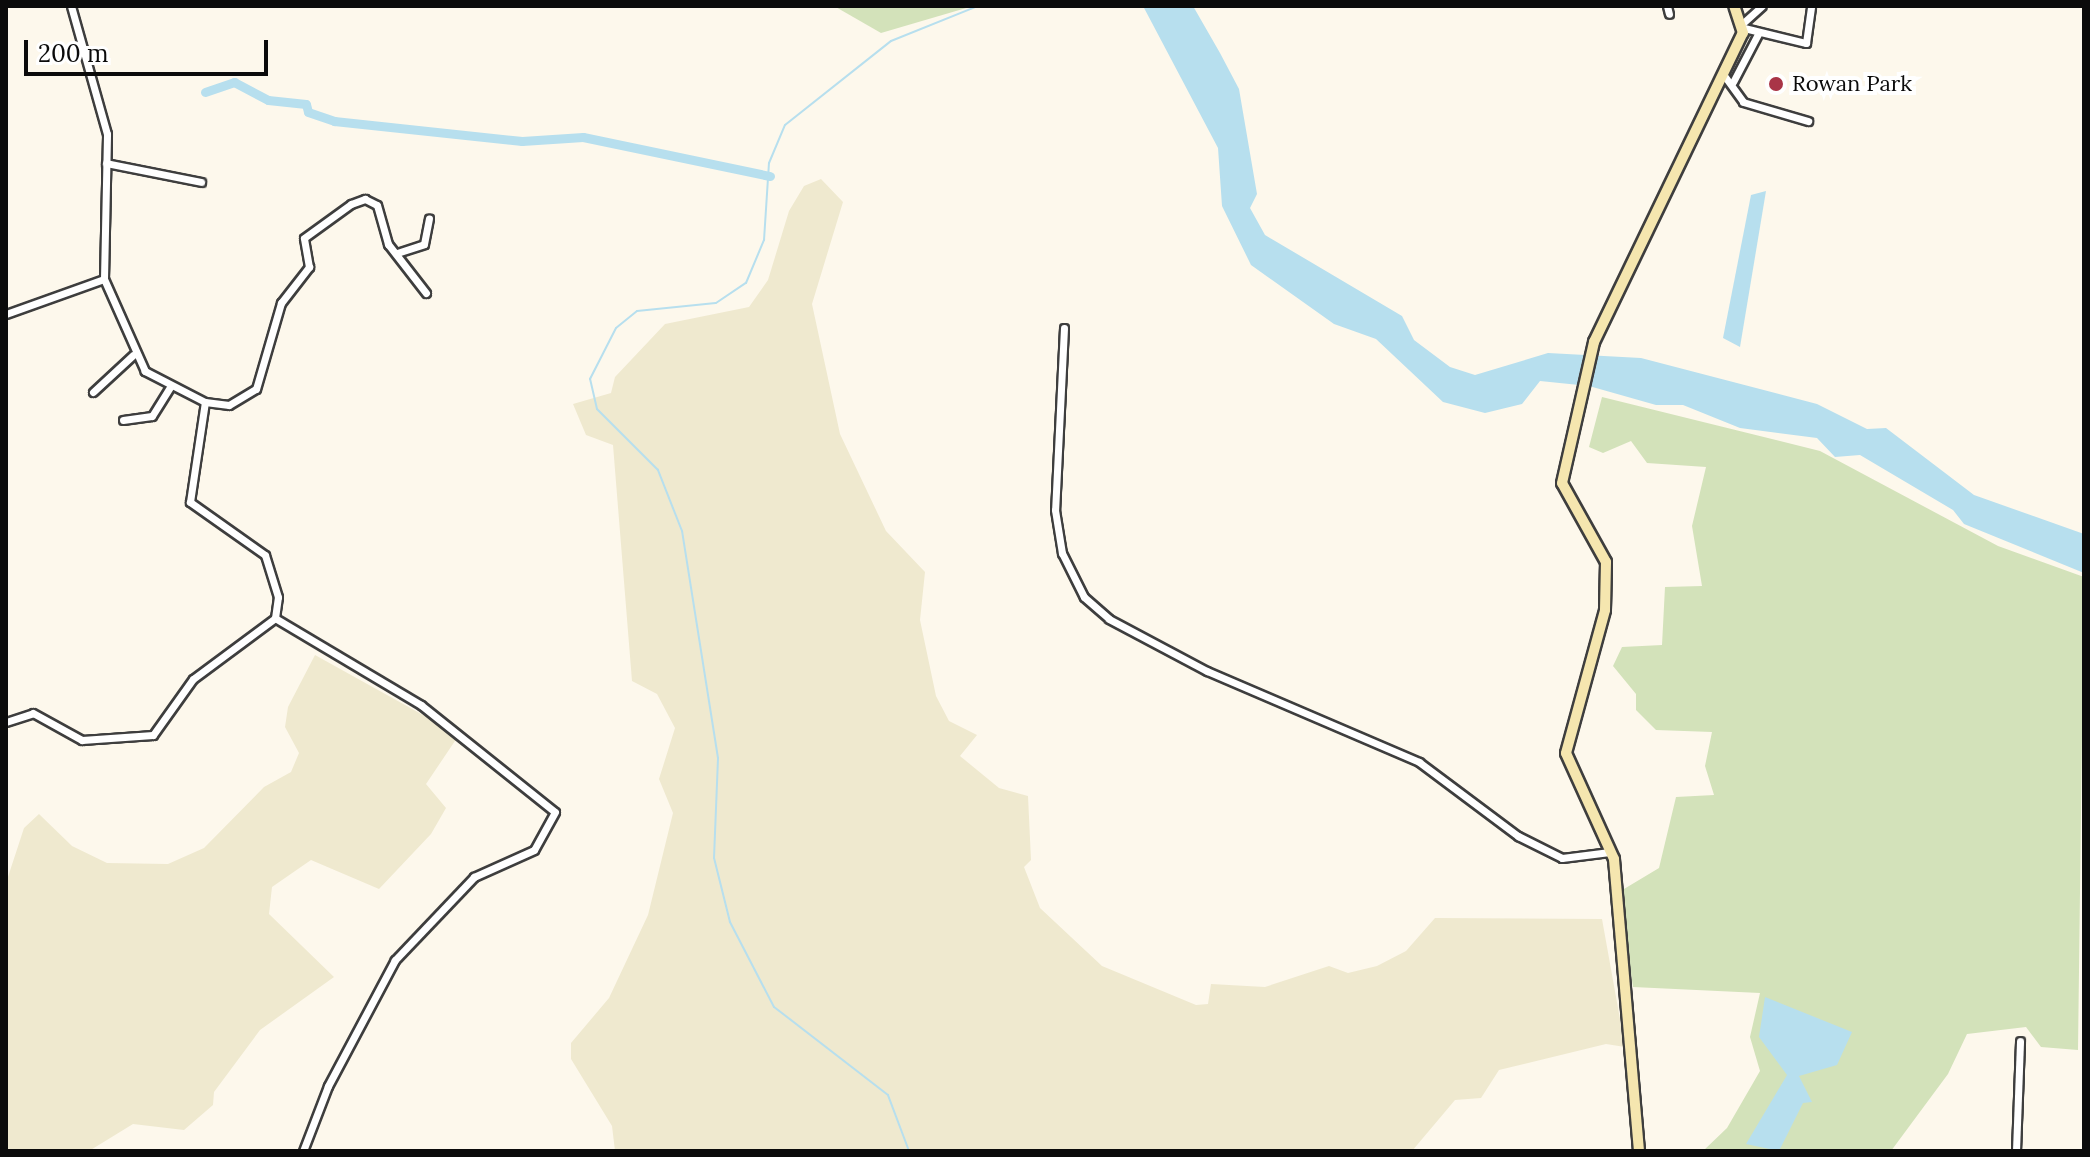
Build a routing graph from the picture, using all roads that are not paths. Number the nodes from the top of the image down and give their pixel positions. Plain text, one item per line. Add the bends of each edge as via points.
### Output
1 (71, 6) edge
2 (1734, 6) edge
3 (1762, 6) edge
4 (1811, 6) edge
5 (1744, 26) junction
6 (1759, 32) junction
7 (1723, 74) junction
8 (1733, 82) junction
9 (1808, 121) dead end
10 (106, 163) junction
11 (201, 182) dead end
12 (429, 218) dead end
13 (397, 253) junction
14 (104, 279) junction
15 (426, 293) dead end
16 (6, 314) edge
17 (1064, 328) dead end
18 (133, 355) junction
19 (170, 387) junction
20 (93, 392) dead end
21 (205, 402) junction
22 (123, 420) dead end
23 (275, 618) junction
24 (6, 722) edge
25 (1610, 852) junction
26 (2020, 1041) dead end
27 (303, 1151) edge
28 (1639, 1151) edge
29 (2016, 1151) edge

1 - 10 street via 107,134
2 - 5 main road
3 - 5 street
4 - 6 street via 1806,43
5 - 6 street
5 - 7 main road
6 - 8 street
7 - 8 street
7 - 25 main road via 1594,342 1562,483 1606,562 1605,610 1566,753
8 - 9 street via 1743,102
10 - 11 street
10 - 14 street
12 - 13 street via 424,244
13 - 15 street
13 - 21 street via 377,205 365,199 314,229 304,238 309,267 281,303 260,383 229,405
14 - 16 street
14 - 18 street
17 - 25 street via 1055,510 1062,553 1084,597 1109,619 1207,671 1419,762 1518,836 1562,858
18 - 19 street
18 - 20 street
19 - 21 street
19 - 22 street via 152,416
21 - 23 street via 190,502 265,555 278,597
23 - 24 street via 193,679 153,735 82,740 33,713
23 - 27 street via 421,705 555,812 534,850 474,877 395,960 328,1086
25 - 28 main road
26 - 29 street

